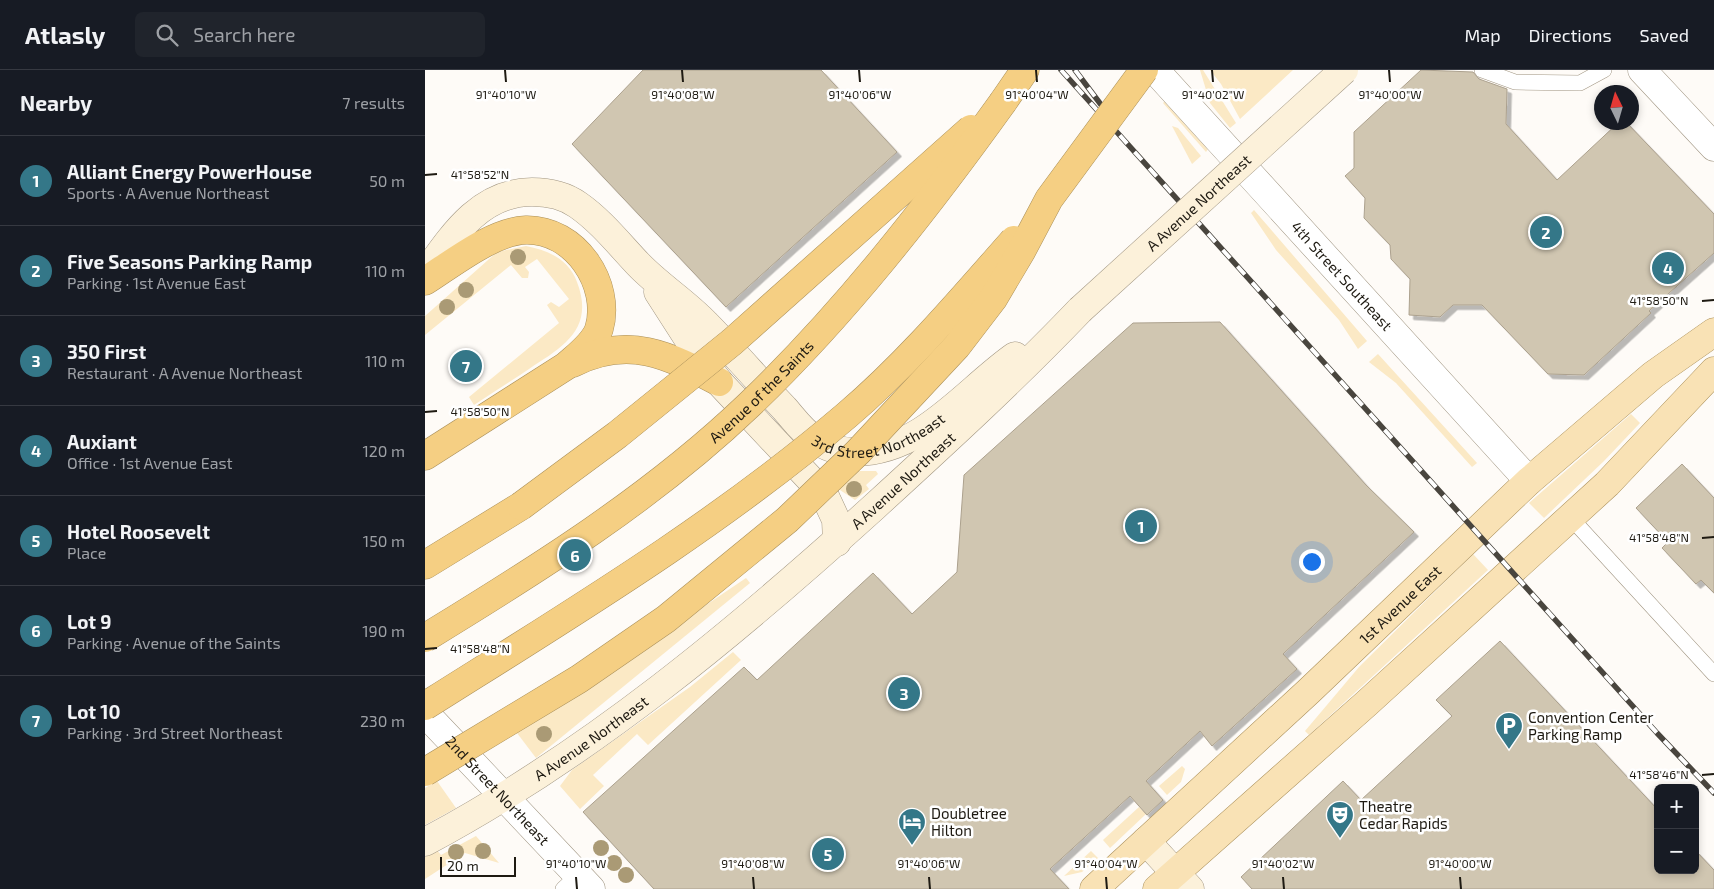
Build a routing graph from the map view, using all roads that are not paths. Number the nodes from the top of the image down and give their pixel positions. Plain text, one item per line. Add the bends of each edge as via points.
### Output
1 (1025, 70) edge
2 (1145, 70) edge
3 (1155, 70) edge
4 (1344, 70) edge
5 (1482, 70) edge
6 (1604, 70) edge
7 (1650, 73) edge
8 (1176, 83) edge
9 (1003, 102) junction
10 (1714, 148) edge
11 (1049, 199) junction
12 (425, 274) edge
13 (649, 275) junction
14 (425, 281) edge
15 (1080, 310) junction
16 (1714, 332) edge
17 (566, 366) junction
18 (1714, 371) edge
19 (719, 382) junction
20 (429, 454) edge
21 (1529, 481) junction
22 (1571, 517) junction
23 (837, 542) junction
24 (425, 565) edge
25 (425, 638) edge
26 (1714, 674) edge
27 (425, 706) edge
28 (425, 713) edge
29 (425, 772) edge
30 (504, 798) junction
31 (1146, 841) junction
32 (425, 842) edge
33 (577, 884) edge
34 (1174, 884) edge
35 (1093, 889) edge

1 - 9 highway, Avenue of the Saints
2 - 11 highway, bridge
3 - 8 street, 4th Street Southeast
4 - 15 street, A Avenue Northeast, bridge
5 - 6 lane via 1515,82 1580,83
7 - 10 street
8 - 21 street, 4th Street Southeast
9 - 24 highway, bridge via 798,285 655,405 521,506
9 - 25 highway, Avenue of the Saints, bridge via 913,223 799,354 748,406 626,506
11 - 27 highway, bridge via 914,352 847,415 723,512 578,610
11 - 29 highway, bridge via 993,299 957,346 858,452 787,520 623,650
12 - 13 street, 3rd Street Northeast via 461,227 483,205 505,195 543,192 559,195 593,216
13 - 15 street, 3rd Street Northeast via 706,324 812,438 825,445 855,452 895,445 930,426 977,384
13 - 19 street, 3rd Street Northeast via 667,308
14 - 17 highway via 507,233 545,232 564,241 581,256 593,274 600,293 602,313 598,331 586,349
15 - 23 street, A Avenue Northeast via 982,408
16 - 21 main road, 1st Avenue East via 1653,375
17 - 19 highway via 598,353 633,348 667,357
17 - 20 highway
18 - 22 main road via 1607,484
19 - 23 street, 3rd Street Northeast via 824,494 836,520
21 - 31 main road, 1st Avenue East via 1309,692
22 - 26 lane
22 - 34 main road
23 - 30 street, A Avenue Northeast via 657,690
28 - 30 street, 2nd Street Northeast
30 - 32 street, A Avenue Northeast
30 - 33 street, 2nd Street Northeast
31 - 34 street
31 - 35 main road, 1st Avenue East

